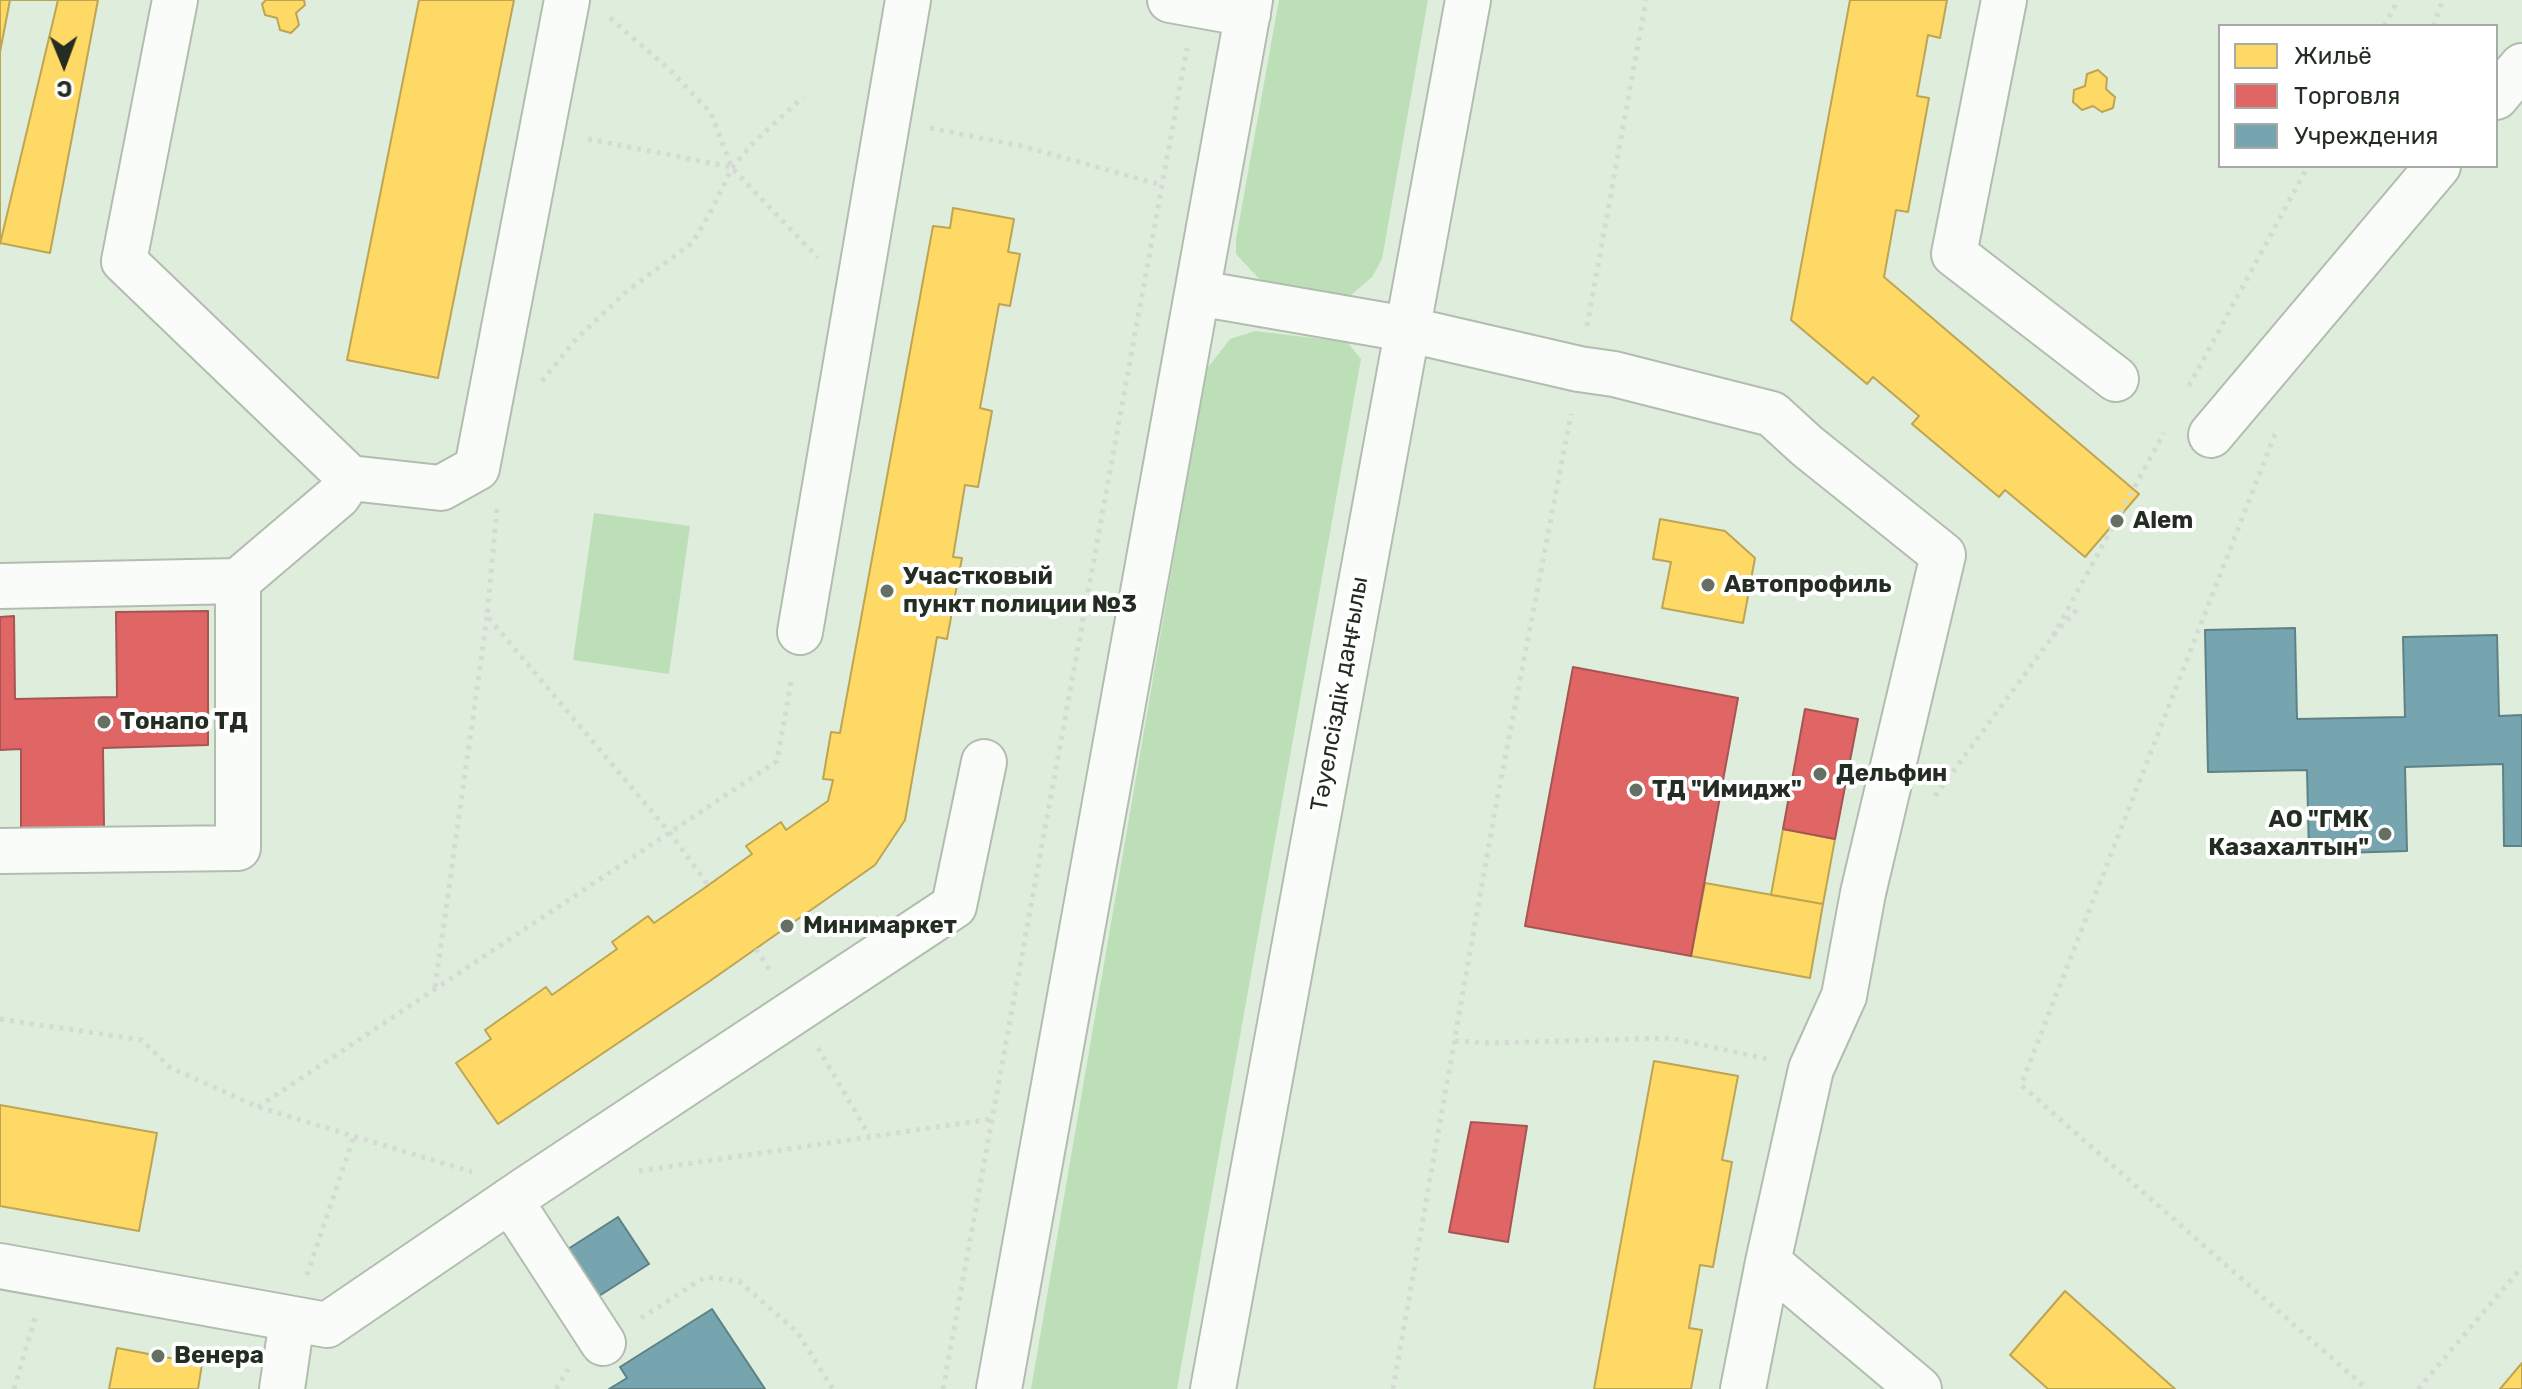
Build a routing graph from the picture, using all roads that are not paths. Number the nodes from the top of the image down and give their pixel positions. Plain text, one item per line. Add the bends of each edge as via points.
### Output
1 (175, 0) edge
2 (908, 0) edge
3 (1468, 0) edge
4 (2004, 0) edge
5 (1183, 2) edge
6 (583, 6) edge
7 (1249, 7) edge
8 (2522, 66) edge
9 (2498, 95) edge
10 (2436, 168) edge
11 (1198, 293) junction
12 (1406, 329) junction
13 (2116, 379) dead end
14 (2211, 435) dead end
15 (350, 478) junction
16 (238, 581) junction
17 (0, 586) edge
18 (800, 632) road end
19 (984, 762) dead end
20 (0, 851) edge
21 (519, 1194) junction
22 (1768, 1262) junction
23 (0, 1266) edge
24 (292, 1320) junction
25 (603, 1343) road end
26 (282, 1389) edge
27 (999, 1389) edge
28 (1213, 1389) edge
29 (1743, 1389) edge
30 (1919, 1389) edge

1 - 15 street via 124,261
2 - 18 street
3 - 12 street, Тәуелсіздік даңғылы
4 - 13 street via 1954,254
5 - 7 street
6 - 15 street via 542,130 477,468 441,488
7 - 11 street
8 - 9 street
10 - 14 street
11 - 12 street
11 - 27 street
12 - 22 street via 1772,414 1943,555 1863,893 1844,996 1811,1069
12 - 28 street, Тәуелсіздік даңғылы
15 - 16 street via 338,496
16 - 17 street
16 - 20 street via 238,848
19 - 21 street via 954,906
21 - 24 street via 327,1325
21 - 25 street
22 - 29 street
22 - 30 street
23 - 24 street
24 - 26 street

